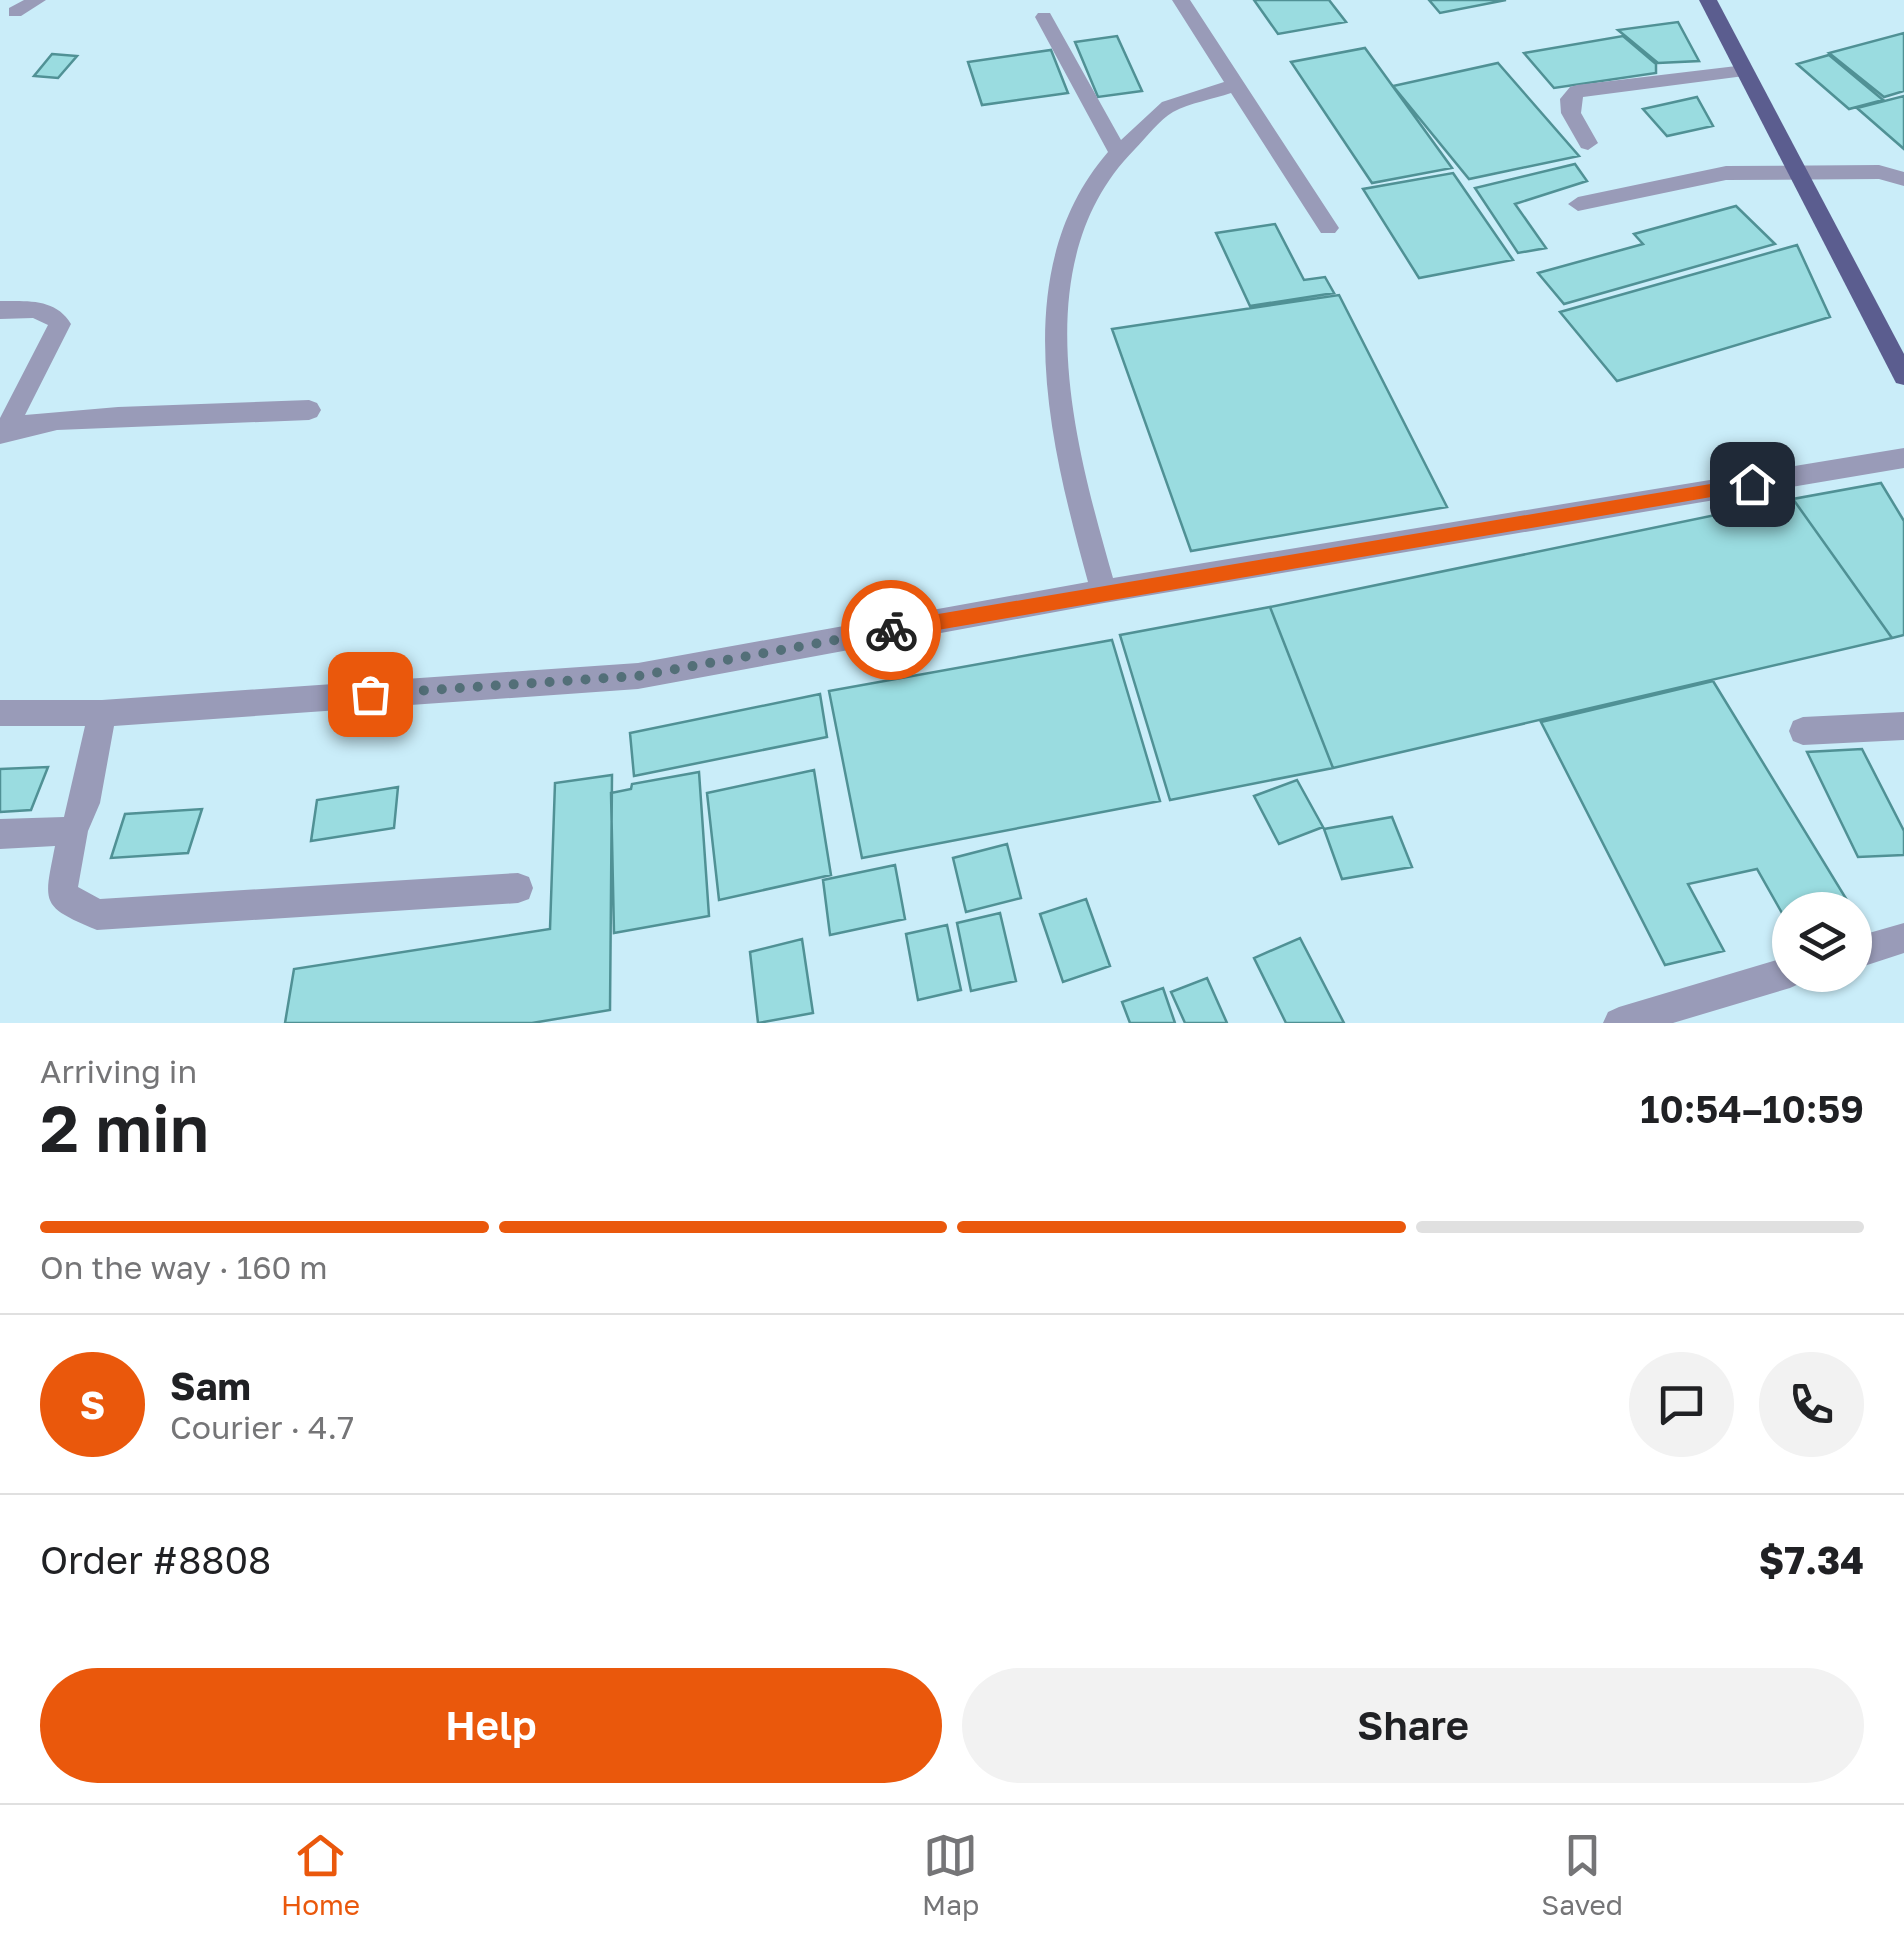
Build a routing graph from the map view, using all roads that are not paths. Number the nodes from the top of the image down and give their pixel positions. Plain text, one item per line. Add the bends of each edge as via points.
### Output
1 (37, 0) edge
2 (1181, 0) edge
3 (1708, 0) edge
4 (16, 12) dead end
5 (1044, 17) dead end
6 (1746, 72) junction
7 (1238, 84) junction
8 (1588, 142) dead end
9 (1118, 152) junction
10 (1904, 166) edge
11 (1798, 172) junction
12 (1879, 172) junction
13 (1904, 179) edge
14 (1578, 204) dead end
15 (1328, 228) dead end
16 (0, 310) edge
17 (1901, 364) edge
18 (308, 410) dead end
19 (3, 432) edge
20 (1904, 458) edge
21 (1104, 591) junction
22 (0, 713) edge
23 (102, 713) junction
24 (1904, 726) edge
25 (1803, 731) dead end
26 (73, 831) junction
27 (0, 834) edge
28 (518, 888) dead end
29 (1904, 938) edge
30 (1872, 947) edge
31 (1772, 977) edge
32 (1619, 1023) edge

1 - 4 street
2 - 7 street
3 - 6 main road
5 - 9 street
6 - 8 street via 1577,92 1571,113
6 - 11 main road
7 - 9 street via 1165,109
7 - 15 street
9 - 21 street via 1084,209 1058,281 1060,423
10 - 12 street
11 - 12 street
11 - 14 street via 1726,173
11 - 17 main road
12 - 13 street
16 - 19 street via 44,310 60,324
18 - 19 street via 177,412
20 - 21 street
21 - 23 street via 638,676
22 - 23 street
23 - 26 street via 85,804
24 - 25 street
26 - 27 street
26 - 28 street via 61,894 96,915
29 - 30 street
31 - 32 street

